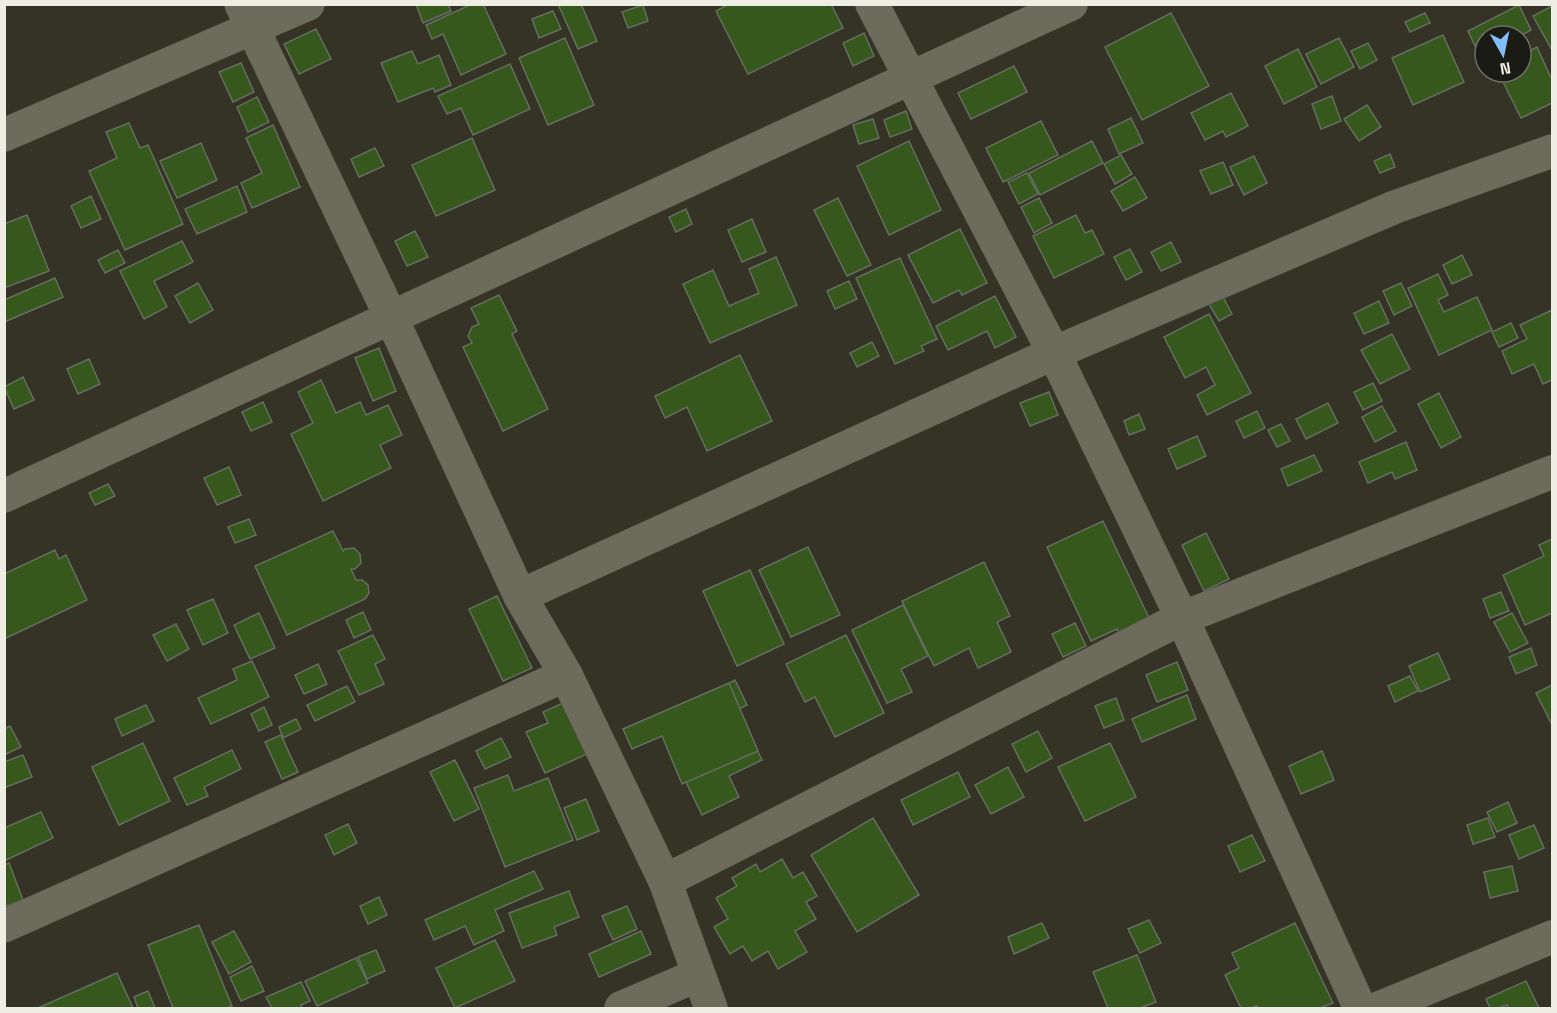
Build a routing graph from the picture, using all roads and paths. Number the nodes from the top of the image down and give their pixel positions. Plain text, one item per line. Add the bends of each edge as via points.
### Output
1 (308, 4) edge
2 (872, 4) edge
3 (1071, 4) edge
4 (247, 16) edge
5 (910, 80) junction
6 (4, 135) edge
7 (1552, 151) edge
8 (391, 317) junction
9 (1054, 353) junction
10 (1552, 472) edge
11 (4, 496) edge
12 (520, 596) junction
13 (1182, 618) junction
14 (566, 675) junction
15 (665, 881) junction
16 (4, 926) edge
17 (1552, 938) edge
18 (698, 975) junction
19 (621, 1008) edge
20 (711, 1008) edge
21 (1360, 1008) edge
22 (1379, 1008) edge

1 - 4 street
2 - 5 street
3 - 5 street
4 - 6 street
4 - 8 street
5 - 8 street
5 - 9 street
7 - 9 street via 1395,207
8 - 11 street
8 - 12 street
9 - 12 street
9 - 13 street
10 - 13 street
12 - 14 street
13 - 15 street
13 - 21 street
14 - 15 street
14 - 16 street
15 - 18 street
17 - 22 street
18 - 19 street
18 - 20 street

